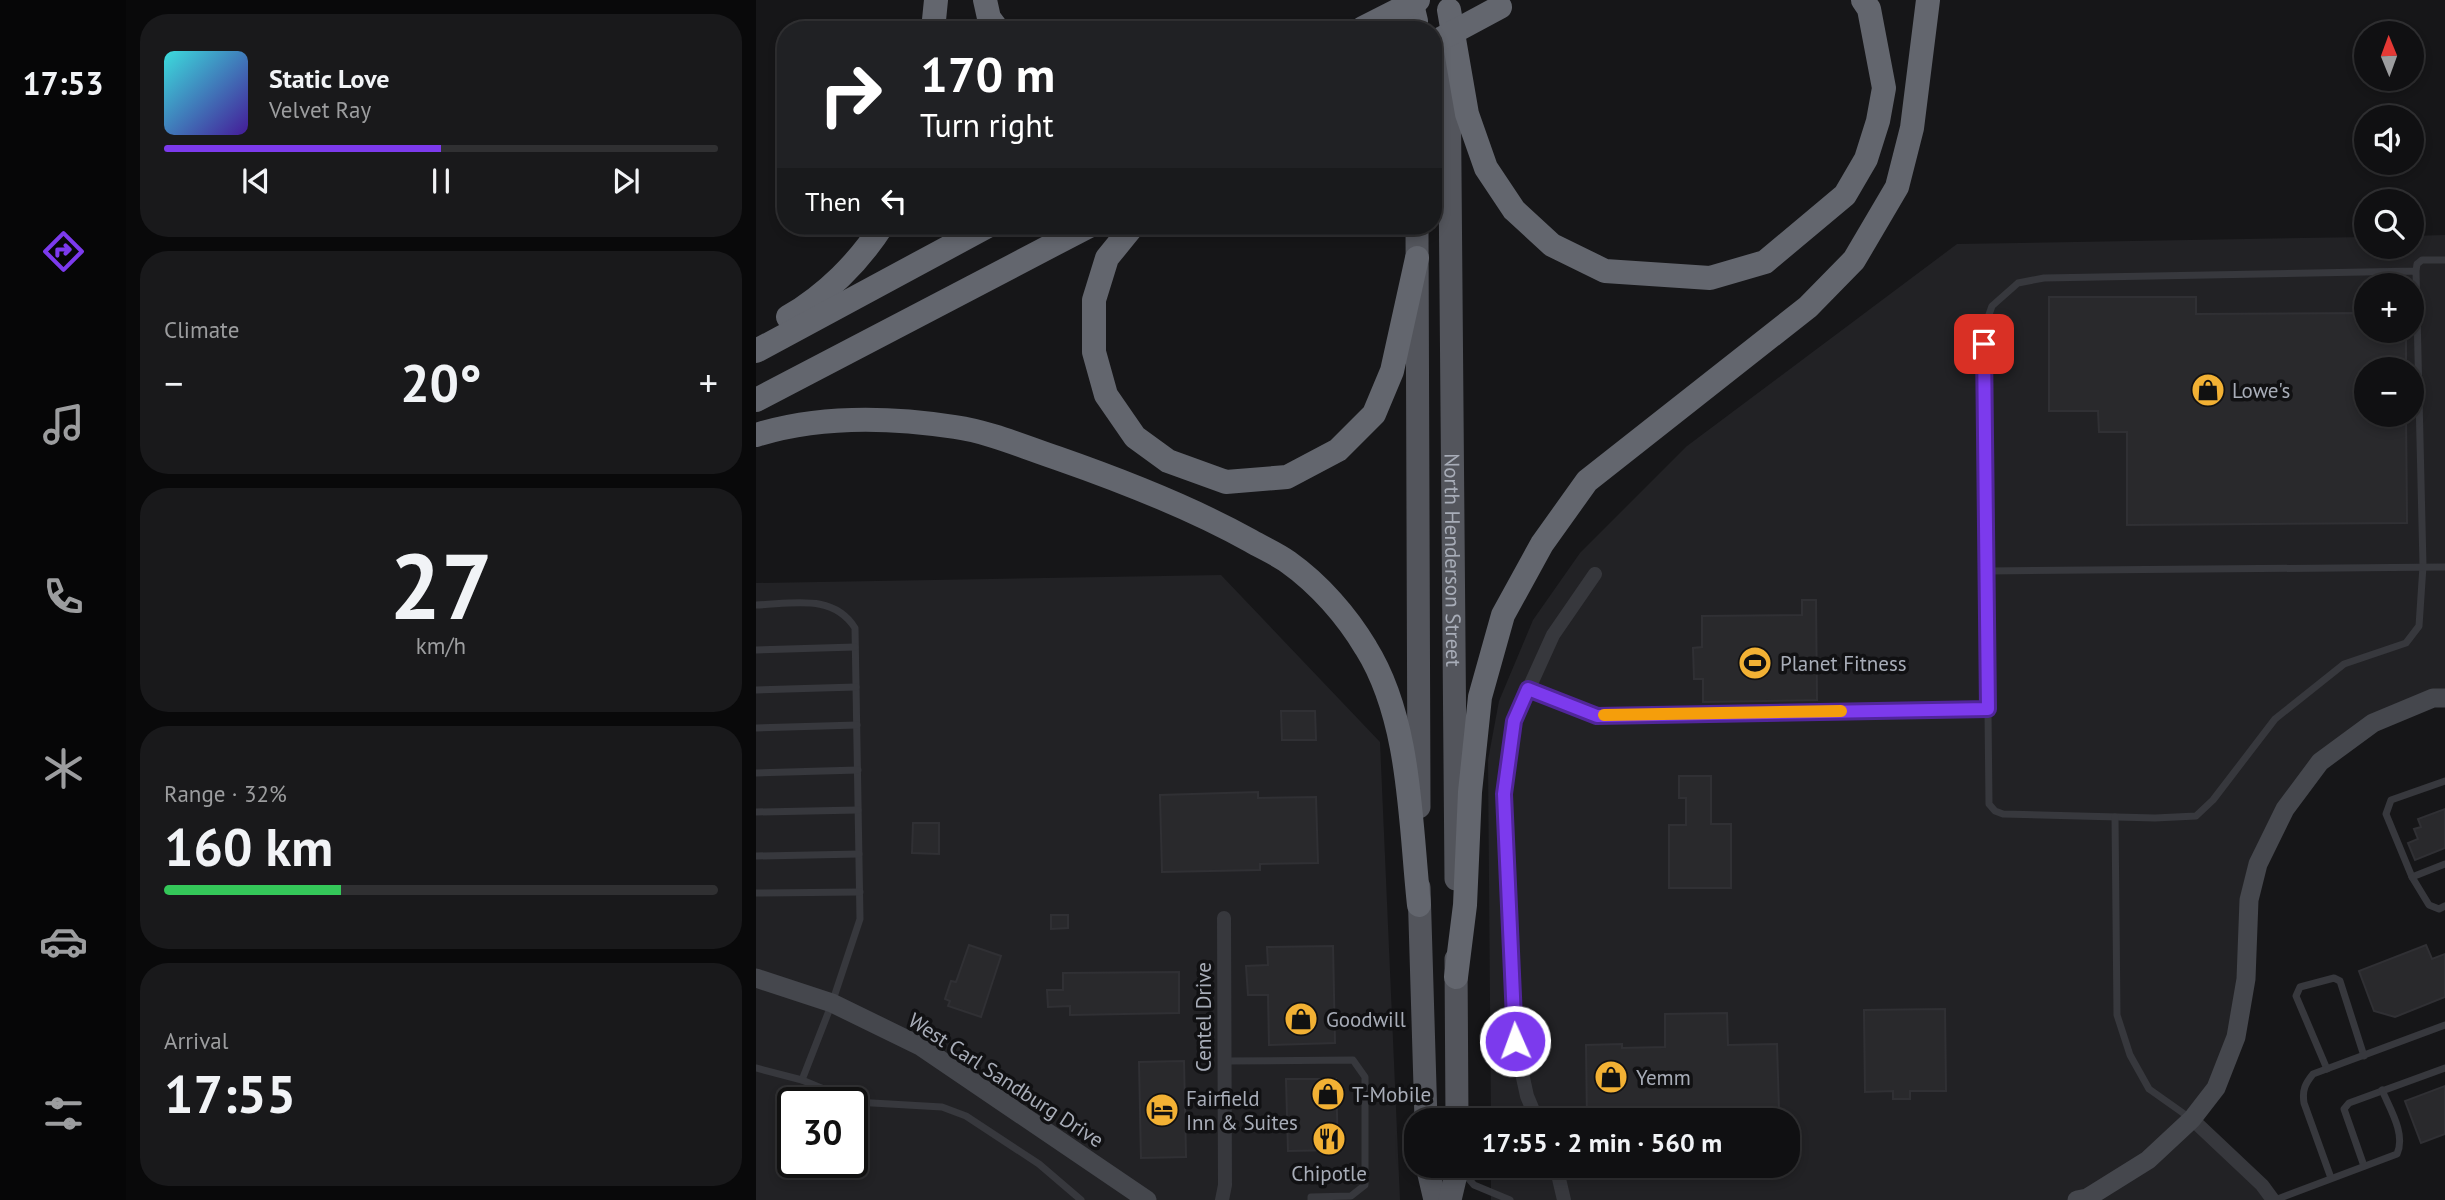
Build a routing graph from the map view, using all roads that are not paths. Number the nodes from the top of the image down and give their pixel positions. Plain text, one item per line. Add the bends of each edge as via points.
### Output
1 (936, 0) edge
2 (985, 0) edge
3 (1863, 0) edge
4 (1928, 0) edge
5 (1506, 3) edge
6 (1449, 5) edge
7 (1415, 10) edge
8 (934, 21) edge
9 (991, 21) edge
10 (1384, 21) edge
11 (1442, 38) edge
12 (876, 235) edge
13 (971, 235) edge
14 (1072, 235) edge
15 (1126, 235) edge
16 (1417, 235) edge
17 (1417, 258) junction
18 (2445, 260) edge
19 (2416, 271) junction
20 (756, 335) edge
21 (756, 351) edge
22 (756, 400) edge
23 (756, 435) edge
24 (2423, 566) junction
25 (2445, 567) edge
26 (1987, 571) junction
27 (1595, 574) dead end
28 (756, 605) edge
29 (855, 647) junction
30 (756, 650) edge
31 (856, 687) junction
32 (1528, 689) junction
33 (756, 690) edge
34 (2445, 698) edge
35 (1988, 709) junction
36 (857, 725) junction
37 (756, 728) edge
38 (858, 770) junction
39 (756, 773) edge
40 (2445, 780) edge
41 (858, 810) junction
42 (756, 812) edge
43 (2115, 817) junction
44 (859, 854) junction
45 (756, 856) edge
46 (2445, 864) edge
47 (2413, 877) junction
48 (860, 892) junction
49 (756, 893) edge
50 (1419, 905) junction
51 (2445, 906) edge
52 (1224, 918) dead end
53 (1456, 977) junction
54 (756, 978) edge
55 (832, 1003) junction
56 (2445, 1025) edge
57 (2364, 1056) junction
58 (1224, 1060) junction
59 (756, 1068) edge
60 (2445, 1068) edge
61 (2327, 1069) junction
62 (802, 1080) junction
63 (2382, 1090) junction
64 (1426, 1108) edge
65 (1457, 1108) edge
66 (1532, 1108) edge
67 (2192, 1119) junction
68 (2364, 1166) junction
69 (1430, 1178) edge
70 (1455, 1178) edge
71 (1469, 1178) edge
72 (1559, 1178) edge
73 (2331, 1178) junction
74 (2084, 1199) edge
75 (1081, 1200) edge
76 (1147, 1200) edge
77 (1222, 1200) edge
78 (1311, 1200) edge
79 (1435, 1200) edge
80 (1450, 1200) edge
81 (1510, 1200) edge
82 (1564, 1200) edge
83 (2274, 1200) edge

1 - 8 highway
2 - 9 highway
3 - 6 highway via 1869,9 1884,88 1866,159 1845,195 1765,262 1710,278 1605,271 1552,245 1514,210 1486,168 1467,114
4 - 53 highway via 1912,128 1897,187 1854,260 1808,307 1587,481 1542,544 1503,615 1480,697
5 - 11 highway, bridge
6 - 53 main road, North Henderson Street
7 - 10 highway, bridge
12 - 20 highway via 813,302
13 - 21 highway
14 - 22 highway
15 - 17 highway via 1107,258 1094,300 1094,352 1106,395 1135,438 1168,461 1226,482 1287,477 1338,450 1374,414 1392,370
16 - 17 main road, North Henderson Street
17 - 50 main road, North Henderson Street
18 - 19 lane via 2422,260
19 - 24 lane
19 - 26 lane via 2044,278 2018,283 1992,306 1986,323
23 - 50 highway via 830,421 891,419 958,427 1116,479 1226,527 1288,562 1337,607 1367,649 1391,699 1403,749
24 - 25 lane
24 - 26 lane
24 - 43 lane via 2419,626 2406,643 2344,664 2275,719 2196,816
26 - 35 lane
27 - 32 street via 1553,635
28 - 29 lane via 820,603 837,609 855,628
29 - 30 lane
29 - 31 lane
31 - 33 lane
31 - 36 lane
32 - 35 lane via 1597,716
32 - 66 street via 1514,721 1504,794 1515,1041
34 - 67 street via 2433,698 2373,723 2320,762 2285,809 2258,864 2249,900 2246,979 2236,1037 2216,1088
35 - 43 lane via 1989,804 1994,811
36 - 37 lane
36 - 38 lane
38 - 39 lane
38 - 41 lane
40 - 47 lane via 2391,800 2386,814
41 - 42 lane
41 - 44 lane
43 - 67 lane via 2117,1015 2130,1055 2149,1088
44 - 45 lane
44 - 48 lane
46 - 47 lane
47 - 51 lane via 2429,905
48 - 49 lane
48 - 55 lane via 860,919
50 - 64 main road, North Henderson Street
52 - 58 street, Centel Drive
53 - 65 main road, North Henderson Street
54 - 55 street, West Carl Sandburg Drive
55 - 62 lane
55 - 76 street, West Carl Sandburg Drive via 920,1046
56 - 57 lane
57 - 61 lane
57 - 61 lane via 2340,981 2334,978 2300,987 2296,996
58 - 77 street, Centel Drive
58 - 78 lane via 1353,1060 1365,1077 1365,1185 1351,1196
59 - 62 lane
60 - 63 lane
61 - 73 lane via 2314,1074 2302,1091
62 - 75 lane via 855,1102 942,1107 965,1116 1039,1164
63 - 68 lane via 2401,1144 2397,1154
63 - 68 lane via 2344,1109
67 - 74 street via 2148,1160
67 - 83 street
68 - 73 lane
69 - 79 main road
70 - 80 main road
71 - 81 lane
72 - 82 street
73 - 83 lane

